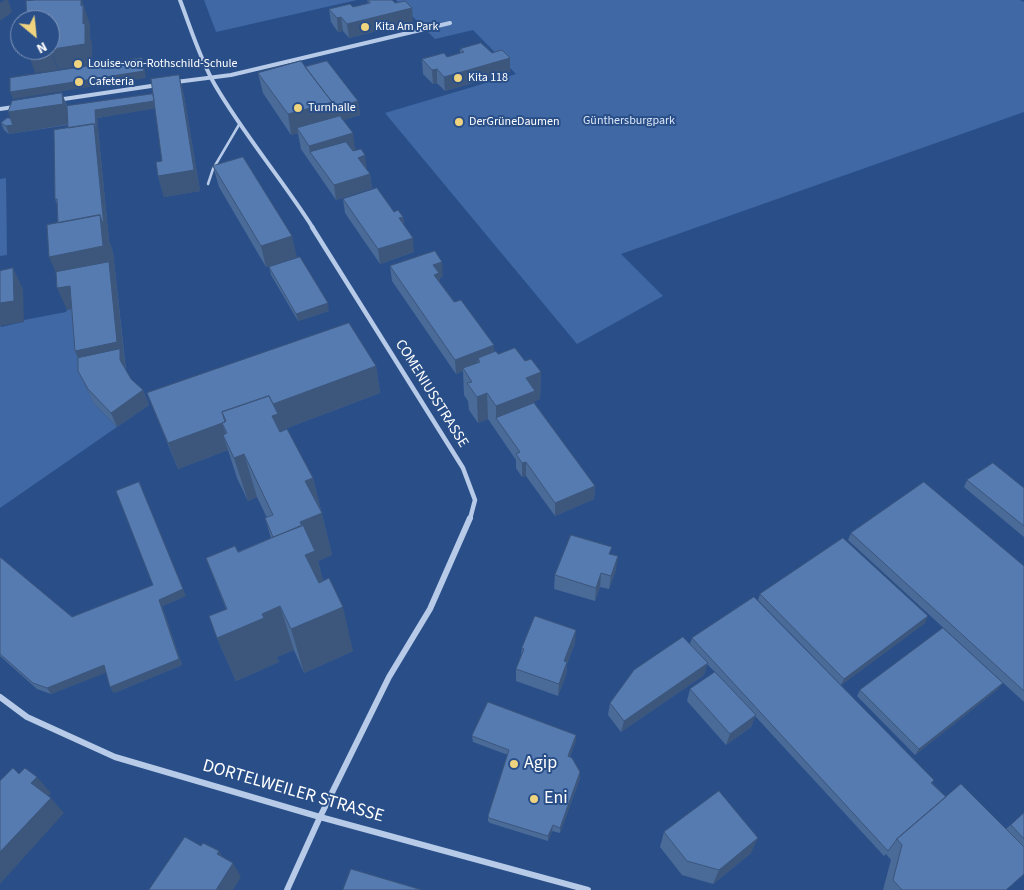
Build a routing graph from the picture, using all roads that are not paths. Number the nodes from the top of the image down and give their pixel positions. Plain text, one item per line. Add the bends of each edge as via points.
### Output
1 (180, 0) edge
2 (450, 23) dead end
3 (210, 76) junction
4 (172, 82) edge
5 (162, 84) edge
6 (48, 102) edge
7 (19, 106) edge
8 (0, 109) edge
9 (240, 123) junction
10 (208, 184) dead end
11 (0, 697) edge
12 (320, 817) junction
13 (287, 890) edge
14 (588, 890) edge

1 - 3 street, COMENIUSSTRASSE
2 - 3 street via 231,75
3 - 4 street
3 - 9 street, COMENIUSSTRASSE
5 - 6 street
7 - 8 street
9 - 10 lane via 213,169
9 - 12 street, COMENIUSSTRASSE via 310,224 463,468 475,500 467,528 430,609 390,677
11 - 12 street, DORTELWEILER STRASSE via 27,717 115,757
12 - 13 street, COMENIUSSTRASSE
12 - 14 street, DORTELWEILER STRASSE

